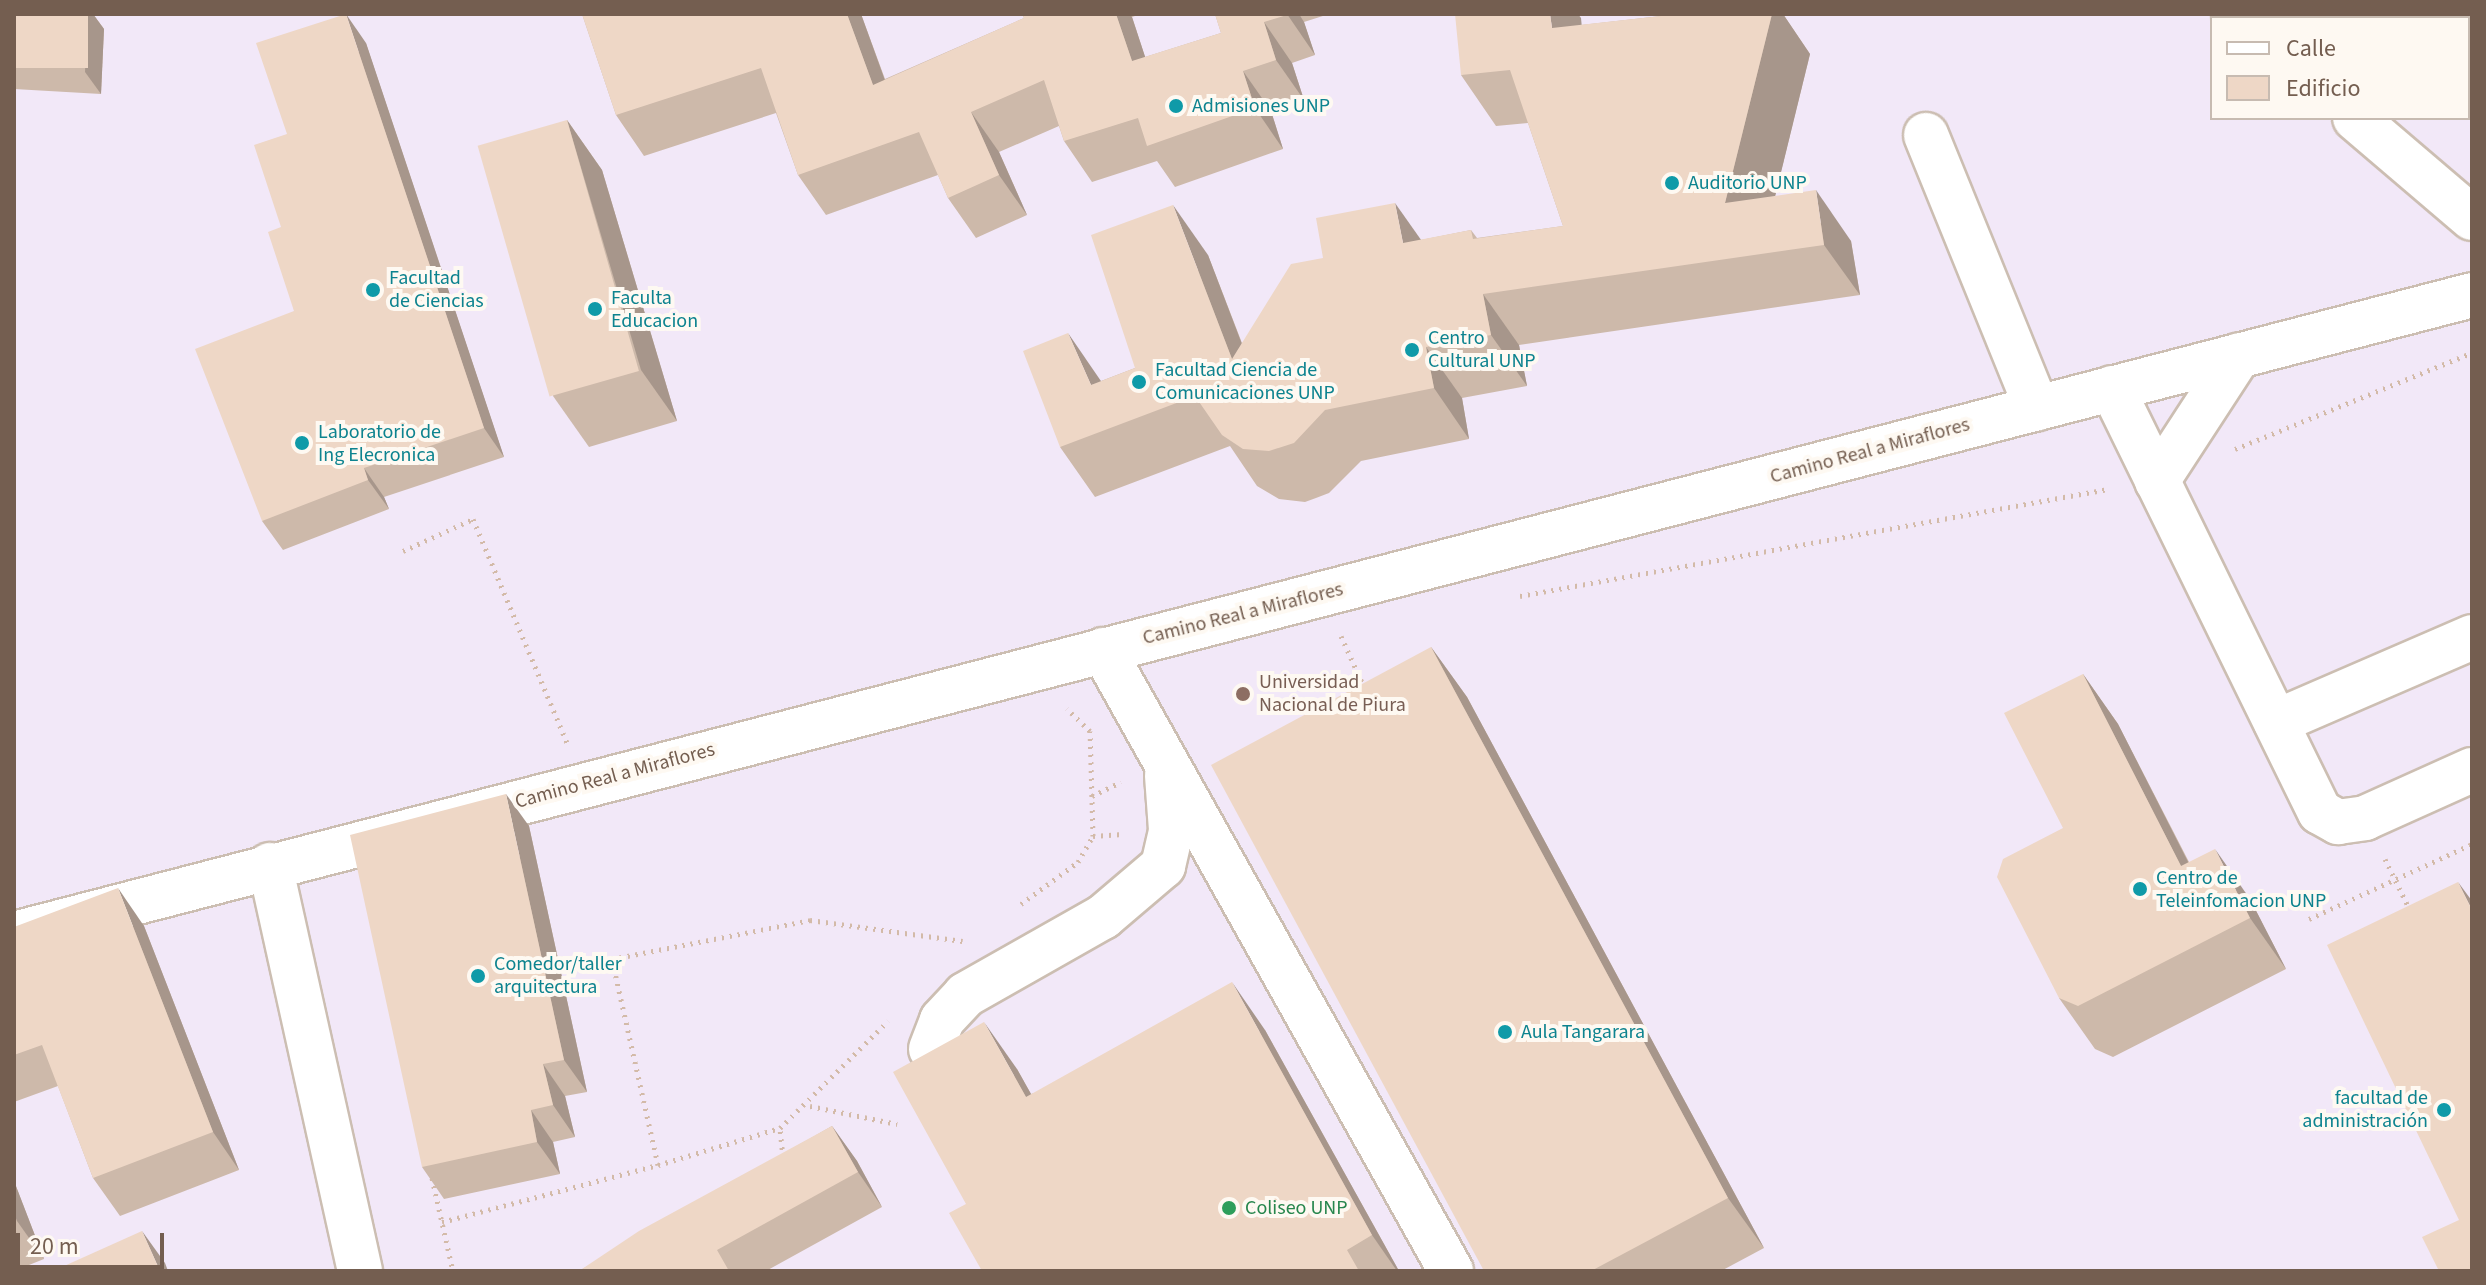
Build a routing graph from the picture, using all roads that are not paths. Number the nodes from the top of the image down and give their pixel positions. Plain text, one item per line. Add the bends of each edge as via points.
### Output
1 (2357, 120) edge
2 (1926, 135) dead end
3 (2472, 218) edge
4 (2472, 295) edge
5 (2239, 355) junction
6 (2112, 388) junction
7 (2037, 408) junction
8 (2157, 481) junction
9 (2472, 637) edge
10 (1103, 650) junction
11 (2276, 722) junction
12 (1166, 760) junction
13 (2472, 770) edge
14 (270, 865) junction
15 (14, 934) edge
16 (931, 1049) edge
17 (360, 1271) edge
18 (1451, 1271) edge

1 - 3 lane
2 - 7 lane
4 - 5 lane, Camino Real a Miraflores
5 - 6 lane, Camino Real a Miraflores
5 - 8 lane
6 - 7 lane, Camino Real a Miraflores
6 - 8 lane
7 - 10 lane, Camino Real a Miraflores
8 - 11 lane
9 - 11 lane
10 - 12 lane
10 - 14 lane, Camino Real a Miraflores
11 - 13 lane via 2320,812 2338,822 2365,818
12 - 16 lane via 1171,830 1163,866 1103,917 965,995 942,1020
12 - 18 lane
14 - 15 lane, Camino Real a Miraflores
14 - 17 lane

